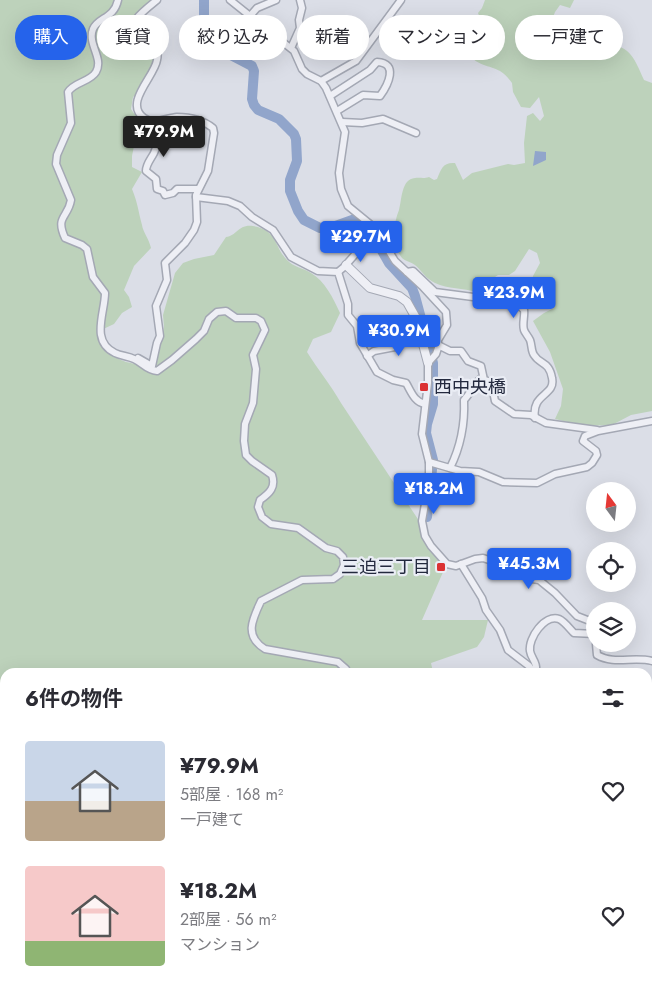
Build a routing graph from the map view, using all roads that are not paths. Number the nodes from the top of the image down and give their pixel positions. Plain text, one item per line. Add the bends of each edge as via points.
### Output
1 (118, 0) edge
2 (157, 0) edge
3 (230, 0) edge
4 (276, 0) edge
5 (300, 0) edge
6 (401, 0) edge
7 (249, 15) edge
8 (251, 15) edge
9 (287, 46) edge
10 (290, 48) junction
11 (321, 81) junction
12 (330, 96) junction
13 (337, 110) junction
14 (157, 122) junction
15 (342, 122) junction
16 (416, 134) dead end
17 (198, 189) junction
18 (196, 196) junction
19 (376, 237) junction
20 (346, 265) junction
21 (338, 272) junction
22 (407, 272) junction
23 (421, 337) junction
24 (438, 345) junction
25 (367, 356) junction
26 (134, 359) junction
27 (431, 359) junction
28 (483, 377) junction
29 (425, 404) junction
30 (536, 418) junction
31 (652, 421) edge
32 (598, 431) junction
33 (432, 463) junction
34 (450, 468) junction
35 (461, 564) junction
36 (586, 620) edge
37 (586, 634) edge
38 (597, 652) edge
39 (652, 661) edge
40 (345, 668) edge
41 (530, 668) edge
42 (536, 668) edge

1 - 26 street via 113,12 92,31 98,60 95,73 68,92 71,123 56,164 71,200 63,215 61,229 65,238 87,249 93,277 105,293 100,326 103,340 107,348 116,354
2 - 14 street via 143,11 132,30 137,39 156,44 157,61 141,90 138,105 143,117
3 - 7 street
4 - 8 street via 257,8
5 - 10 street via 300,28
6 - 11 street via 356,62
9 - 10 street
10 - 11 street via 304,72
11 - 12 street
12 - 13 street
12 - 13 street via 370,70 376,62 388,66 389,84 380,96 363,95
13 - 15 street
14 - 17 street via 156,150 146,171 156,179 157,189 164,191 165,195 177,188
14 - 17 street via 188,118 214,128 208,171
15 - 16 street via 383,119
15 - 19 street via 345,132 339,173 341,189 348,206 370,224
17 - 18 street
18 - 21 street via 240,206 273,230 291,257 318,271
18 - 26 street via 198,215 194,230 165,263 167,280 156,306 160,336 152,366
19 - 20 street
19 - 22 street
20 - 21 street
20 - 23 street via 370,288 399,296 407,302
21 - 25 street via 348,315 359,330 360,343
22 - 24 street via 446,312 447,325
22 - 30 street via 413,271 435,292 506,297 524,310 524,328 532,352 547,365 553,384 537,401
23 - 25 street via 402,341 395,347 374,350
23 - 27 street
24 - 27 street
24 - 28 street via 450,351 461,351 468,361 481,366
25 - 29 street via 377,372 406,383 420,404
26 - 40 street via 149,370 161,370 204,331 214,313 220,311 236,318 256,318 262,322 265,330 253,355 256,369 253,404 245,424 244,441 246,455 272,474 274,483 270,494 260,500 258,508 262,517 271,524 298,528 326,548 337,551 343,557 344,565 333,579 302,580 261,600 251,636 265,649 338,662
27 - 29 street
28 - 30 street via 485,382 496,383 494,396 498,404 514,414
28 - 34 street via 464,400 462,434
29 - 33 street via 422,434
30 - 32 street via 546,423
31 - 32 street
32 - 34 street via 582,439 596,451 592,463 537,483 504,482 479,472
33 - 34 street
33 - 35 street via 422,521 426,536 447,564
35 - 36 street via 483,558 539,580 577,616
35 - 41 street via 500,630 508,650
37 - 42 street via 574,633 560,620 547,621 530,641
38 - 39 street via 602,658

